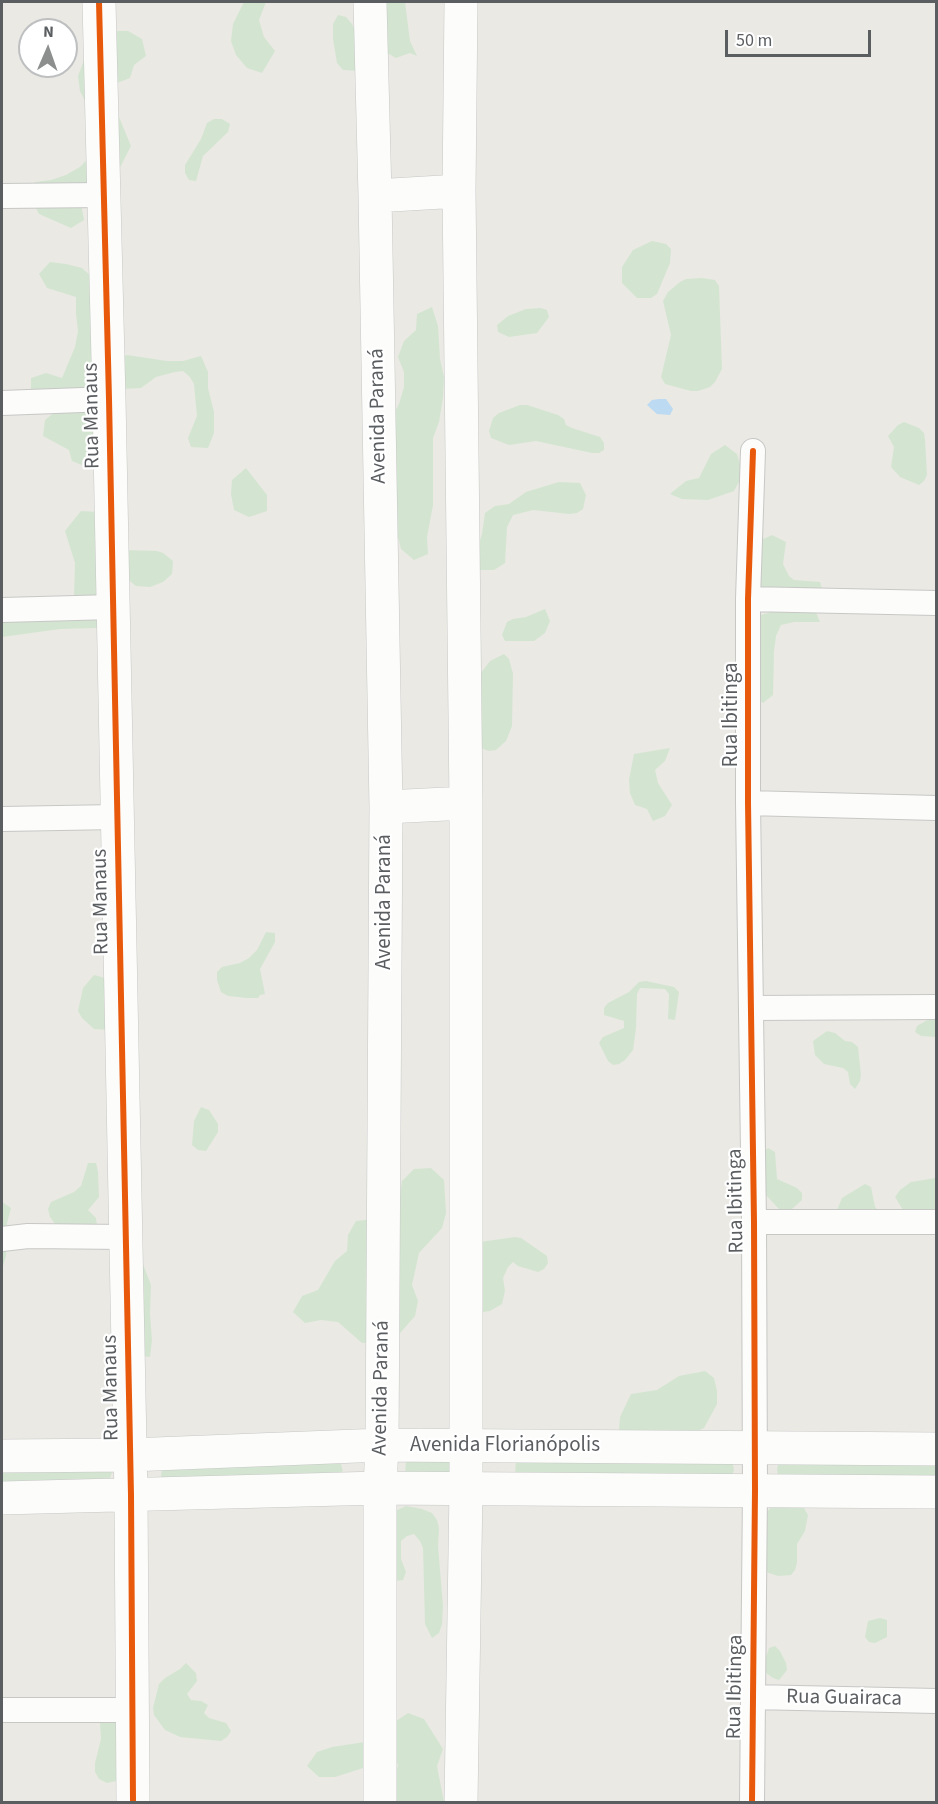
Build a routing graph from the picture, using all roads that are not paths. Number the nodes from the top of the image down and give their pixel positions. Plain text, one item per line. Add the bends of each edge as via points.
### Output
1 (99, 2) edge
2 (370, 2) edge
3 (461, 2) edge
4 (459, 191) junction
5 (103, 195) junction
6 (2, 196) edge
7 (375, 196) junction
8 (109, 399) junction
9 (2, 403) edge
10 (753, 451) dead end
11 (748, 600) junction
12 (936, 603) edge
13 (113, 607) junction
14 (2, 610) edge
15 (466, 803) junction
16 (748, 803) junction
17 (386, 807) junction
18 (936, 808) edge
19 (117, 817) junction
20 (2, 819) edge
21 (936, 1007) edge
22 (752, 1008) junction
23 (754, 1222) junction
24 (936, 1222) edge
25 (125, 1237) junction
26 (2, 1239) edge
27 (382, 1445) junction
28 (466, 1445) junction
29 (755, 1448) junction
30 (936, 1449) edge
31 (130, 1455) junction
32 (2, 1456) edge
33 (380, 1488) junction
34 (466, 1489) junction
35 (755, 1490) junction
36 (936, 1491) edge
37 (131, 1495) junction
38 (2, 1497) edge
39 (752, 1697) junction
40 (936, 1701) edge
41 (2, 1710) edge
42 (132, 1710) junction
43 (133, 1803) edge
44 (380, 1803) edge
45 (461, 1803) edge
46 (752, 1803) edge

1 - 5 main road, Rua Manaus
2 - 7 main road, Avenida Paraná
3 - 4 main road
4 - 7 main road
4 - 15 main road
5 - 6 street
5 - 8 main road, Rua Manaus
7 - 17 main road, Avenida Paraná
8 - 9 street
8 - 13 main road, Rua Manaus
10 - 11 street, Rua Ibitinga
11 - 12 street
11 - 16 street, Rua Ibitinga
13 - 14 street
13 - 19 main road, Rua Manaus
15 - 17 main road
15 - 28 main road
16 - 18 street
16 - 22 street, Rua Ibitinga
17 - 27 main road, Avenida Paraná
19 - 20 street
19 - 25 main road, Rua Manaus
21 - 22 street
22 - 23 street, Rua Ibitinga
23 - 24 street
23 - 29 street, Rua Ibitinga
25 - 26 street
25 - 31 main road, Rua Manaus
27 - 28 main road, Avenida Florianópolis
27 - 31 main road, Avenida Florianópolis
27 - 33 main road, Avenida Paraná
28 - 29 main road, Avenida Florianópolis
28 - 34 main road
29 - 30 main road, Avenida Florianópolis
29 - 35 street, Rua Ibitinga
31 - 32 main road, Avenida Florianópolis
31 - 37 main road, Rua Manaus
33 - 34 main road, Avenida Florianópolis
33 - 37 main road, Avenida Florianópolis
33 - 44 main road, Avenida Paraná
34 - 35 main road, Avenida Florianópolis
34 - 45 main road
35 - 36 main road, Avenida Florianópolis
35 - 39 street, Rua Ibitinga
37 - 38 main road, Avenida Florianópolis
37 - 42 main road, Rua Manaus
39 - 40 street, Rua Guairaca
39 - 46 street, Rua Ibitinga
41 - 42 street
42 - 43 main road, Rua Manaus

